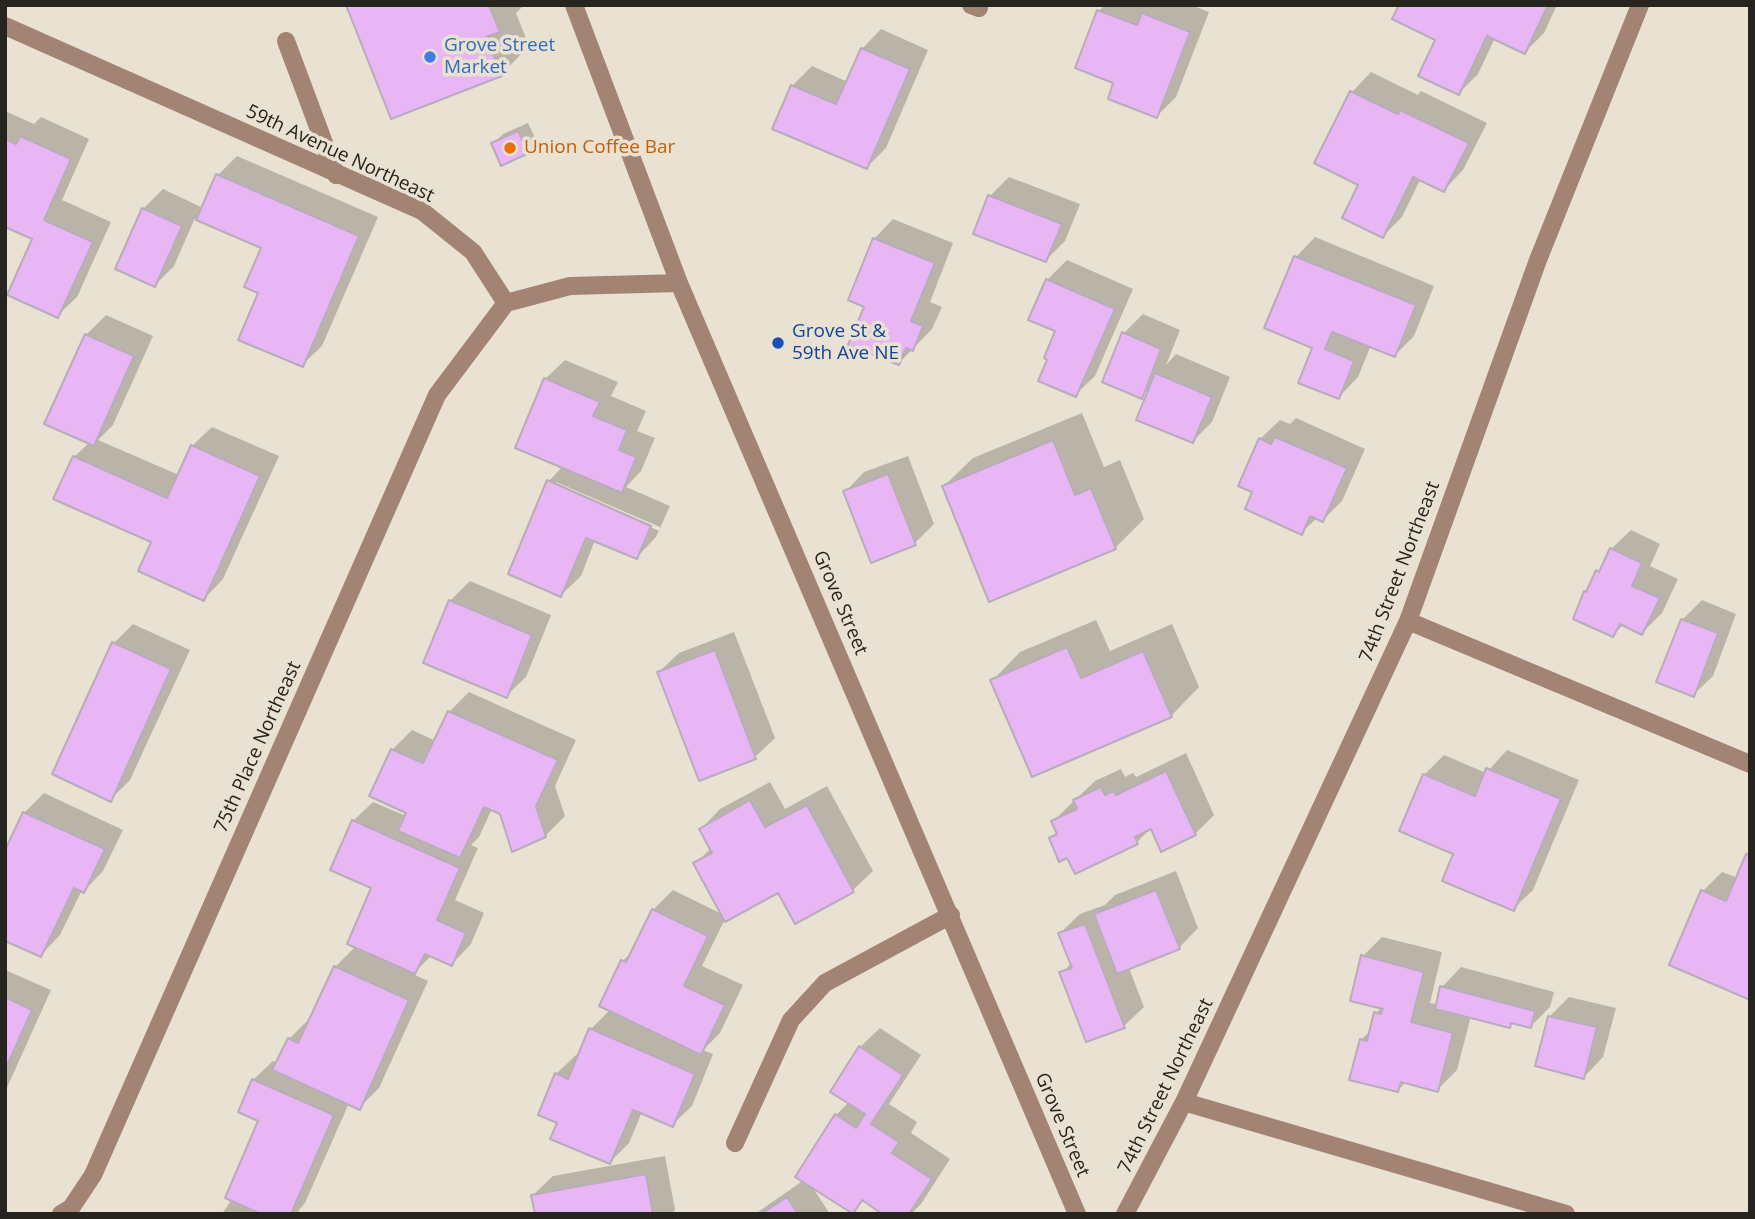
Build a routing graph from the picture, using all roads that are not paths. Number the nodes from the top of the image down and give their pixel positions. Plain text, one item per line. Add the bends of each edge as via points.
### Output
1 (574, 5) edge
2 (1640, 5) edge
3 (5, 26) edge
4 (286, 41) dead end
5 (336, 175) junction
6 (679, 283) junction
7 (506, 303) junction
8 (1408, 621) junction
9 (1750, 764) edge
10 (951, 915) junction
11 (1184, 1102) junction
12 (735, 1143) dead end
13 (61, 1214) edge
14 (1077, 1214) edge
15 (1125, 1214) edge
16 (1566, 1214) edge

1 - 6 street, Grove Street
2 - 8 street, 74th Street Northeast via 1538,260
3 - 5 street, 59th Avenue Northeast
4 - 5 street
5 - 7 street, 59th Avenue Northeast via 422,211 473,252
6 - 7 street via 570,286
6 - 10 street, Grove Street
7 - 13 street, 75th Place Northeast via 436,395 93,1175 71,1208
8 - 9 street
8 - 11 street, 74th Street Northeast
10 - 12 street via 825,983 791,1020
10 - 14 street, Grove Street
11 - 15 street, 74th Street Northeast
11 - 16 street

